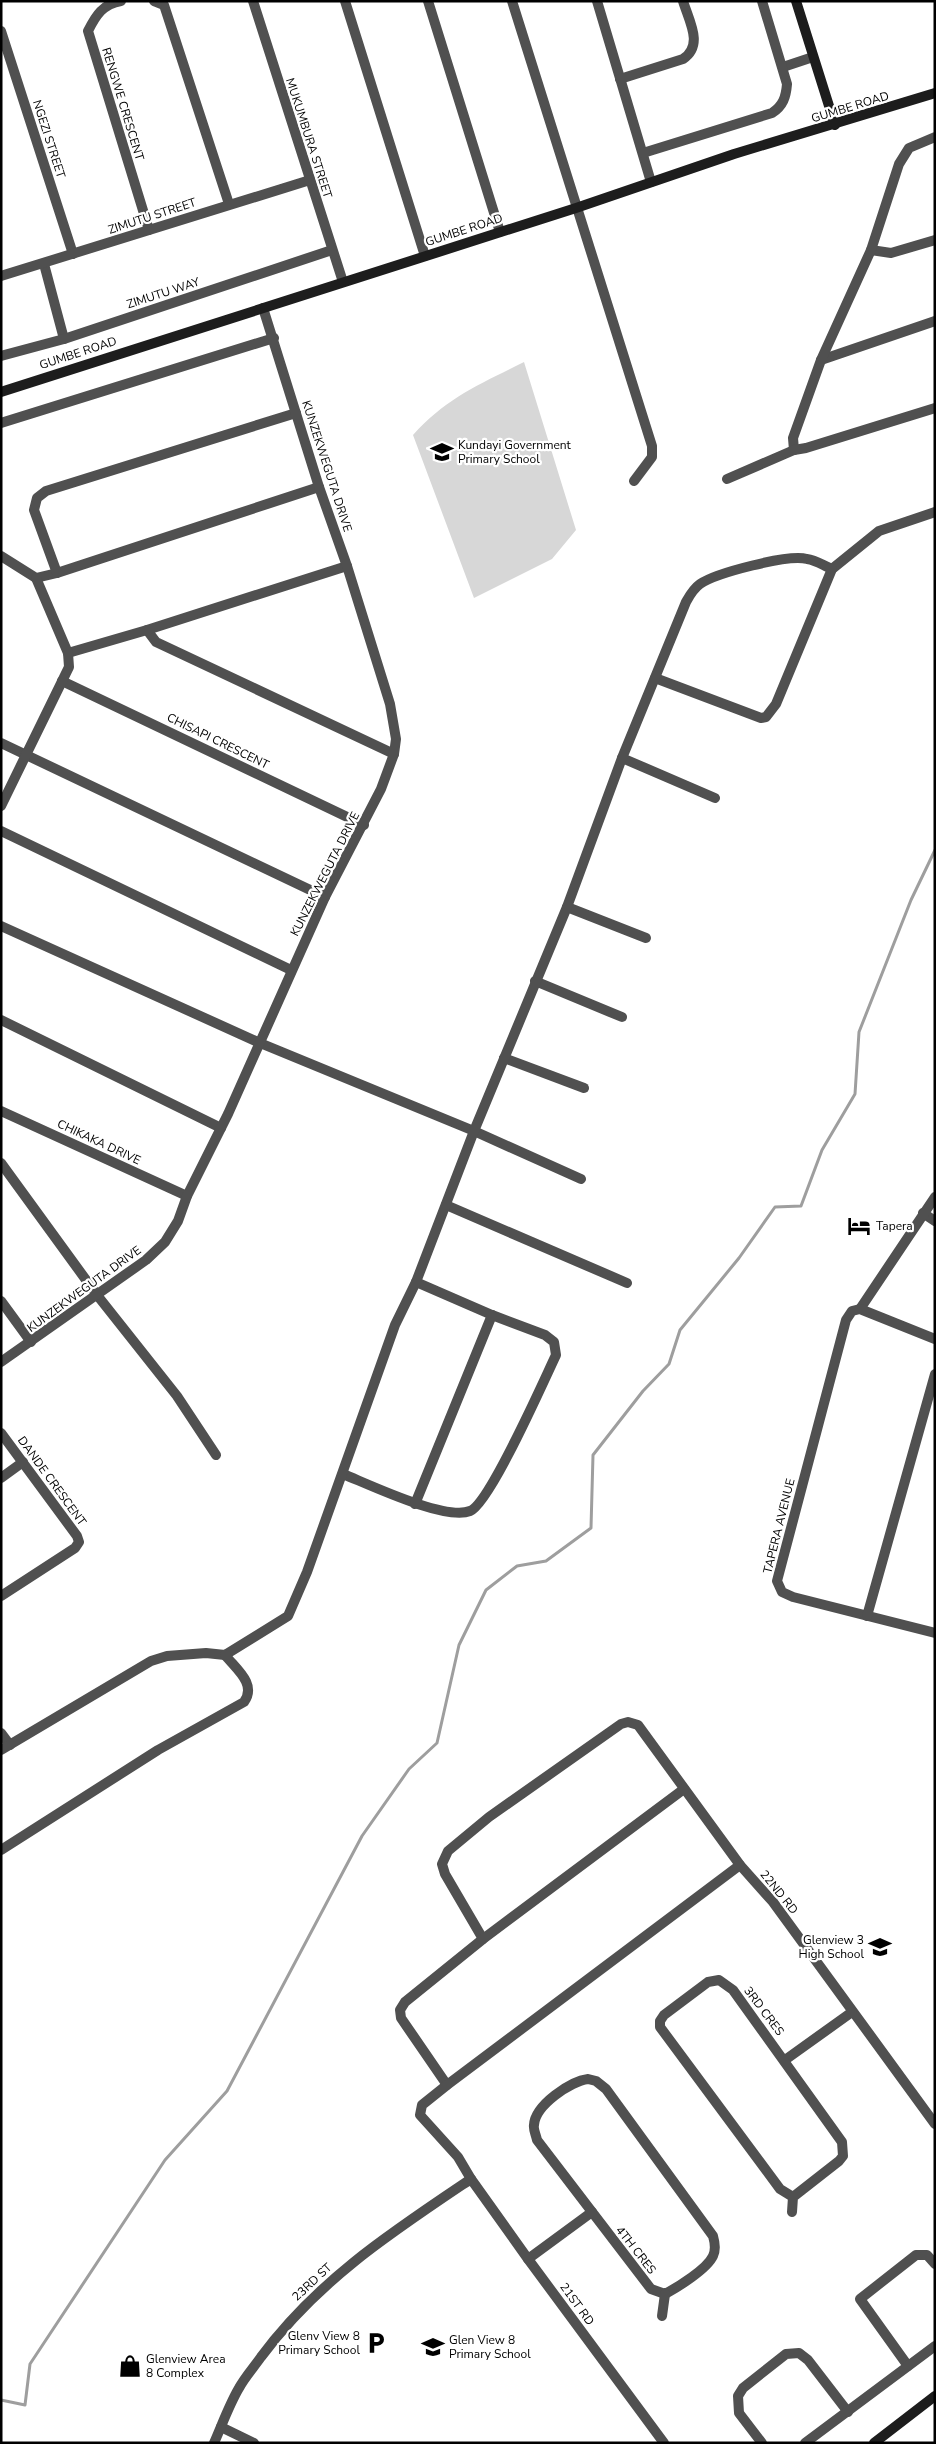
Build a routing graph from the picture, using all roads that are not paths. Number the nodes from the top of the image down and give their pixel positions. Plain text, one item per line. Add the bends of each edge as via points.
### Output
1 (121, 1) edge
2 (154, 1) edge
3 (253, 1) edge
4 (345, 1) edge
5 (428, 1) edge
6 (512, 1) edge
7 (597, 1) edge
8 (683, 1) edge
9 (762, 1) edge
10 (796, 1) edge
11 (1, 31) edge
12 (813, 57) junction
13 (784, 67) junction
14 (620, 79) junction
15 (935, 93) edge
16 (835, 125) junction
17 (935, 138) edge
18 (643, 153) junction
19 (310, 180) junction
20 (652, 182) junction
21 (228, 204) junction
22 (576, 208) junction
23 (149, 230) junction
24 (500, 232) junction
25 (935, 240) edge
26 (332, 250) junction
27 (870, 250) junction
28 (73, 254) junction
29 (425, 256) junction
30 (44, 264) junction
31 (1, 276) edge
32 (343, 282) junction
33 (263, 308) junction
34 (935, 321) edge
35 (274, 338) junction
36 (64, 339) junction
37 (1, 356) edge
38 (821, 360) junction
39 (1, 392) edge
40 (935, 408) edge
41 (296, 413) junction
42 (1, 423) edge
43 (794, 450) junction
44 (727, 479) dead end
45 (634, 480) dead end
46 (319, 487) junction
47 (935, 512) edge
48 (1, 556) edge
49 (347, 566) junction
50 (832, 569) junction
51 (57, 573) junction
52 (36, 578) junction
53 (147, 630) junction
54 (68, 653) junction
55 (654, 678) junction
56 (62, 681) junction
57 (1, 743) edge
58 (26, 754) junction
59 (394, 754) junction
60 (622, 758) junction
61 (715, 798) dead end
62 (1, 806) edge
63 (364, 825) junction
64 (1, 831) edge
65 (325, 897) junction
66 (567, 906) junction
67 (1, 926) edge
68 (646, 938) dead end
69 (291, 970) junction
70 (535, 981) junction
71 (622, 1017) dead end
72 (1, 1020) edge
73 (260, 1043) junction
74 (504, 1058) junction
75 (584, 1088) dead end
76 (1, 1111) edge
77 (221, 1128) junction
78 (474, 1131) junction
79 (1, 1164) edge
80 (581, 1179) dead end
81 (187, 1196) junction
82 (935, 1196) edge
83 (446, 1205) junction
84 (923, 1213) junction
85 (935, 1221) edge
86 (416, 1282) junction
87 (627, 1283) dead end
88 (97, 1295) junction
89 (1, 1301) edge
90 (860, 1309) junction
91 (492, 1315) junction
92 (935, 1339) edge
93 (31, 1342) junction
94 (1, 1362) edge
95 (935, 1374) edge
96 (1, 1433) edge
97 (216, 1454) dead end
98 (23, 1462) junction
99 (343, 1474) junction
100 (1, 1478) edge
101 (416, 1504) junction
102 (1, 1596) edge
103 (868, 1616) junction
104 (935, 1633) edge
105 (225, 1655) junction
106 (1, 1732) edge
107 (5, 1748) edge
108 (684, 1789) junction
109 (1, 1850) edge
110 (740, 1866) junction
111 (482, 1939) junction
112 (852, 2012) junction
113 (785, 2060) junction
114 (447, 2085) junction
115 (935, 2124) edge
116 (471, 2180) junction
117 (793, 2197) junction
118 (592, 2212) junction
119 (792, 2212) dead end
120 (528, 2259) junction
121 (935, 2264) edge
122 (665, 2294) junction
123 (662, 2316) dead end
124 (935, 2346) edge
125 (908, 2366) junction
126 (934, 2397) edge
127 (848, 2412) junction
128 (221, 2427) junction
129 (214, 2443) edge
130 (254, 2443) edge
131 (664, 2443) edge
132 (762, 2443) edge
133 (805, 2443) edge
134 (874, 2443) edge

1 - 23 street, RENGWE CRESCENT via 106,5 88,30
2 - 21 street via 164,5
3 - 19 street, MUKUMBURA STREET
4 - 29 street
5 - 24 street
6 - 22 street
7 - 14 street
8 - 14 street via 694,36 690,55
9 - 13 street
10 - 12 street
11 - 28 street, NGEZI STREET
12 - 13 street
12 - 16 street
13 - 18 street via 786,95 780,108 772,113
14 - 18 street
15 - 16 street, GUMBE ROAD
16 - 20 street, GUMBE ROAD
17 - 27 street via 920,142 904,154
18 - 20 street
19 - 21 street, ZIMUTU STREET
19 - 26 street, MUKUMBURA STREET
20 - 22 street, GUMBE ROAD
21 - 23 street, ZIMUTU STREET
22 - 24 street, GUMBE ROAD
22 - 45 street via 652,446 652,457
23 - 28 street, ZIMUTU STREET
24 - 29 street, GUMBE ROAD
25 - 27 street via 891,253
26 - 32 street, MUKUMBURA STREET
26 - 36 street, ZIMUTU WAY
27 - 38 street
28 - 30 street, ZIMUTU STREET
29 - 32 street, GUMBE ROAD
30 - 31 street, ZIMUTU STREET
30 - 36 street
32 - 33 street, GUMBE ROAD
33 - 35 street, KUNZEKWEGUTA DRIVE
33 - 39 street, GUMBE ROAD
34 - 38 street
35 - 41 street, KUNZEKWEGUTA DRIVE
35 - 42 street
36 - 37 street, ZIMUTU WAY
38 - 43 street via 793,438
40 - 43 street
41 - 46 street, KUNZEKWEGUTA DRIVE
41 - 51 street via 46,491 37,498 34,510
43 - 44 street
46 - 49 street, KUNZEKWEGUTA DRIVE
46 - 51 street
47 - 50 street via 879,531
48 - 52 street
49 - 53 street
49 - 59 street, KUNZEKWEGUTA DRIVE via 390,704 396,739
50 - 55 street via 808,558 783,558 701,583 686,602
50 - 55 street via 776,704 766,717 761,718
51 - 52 street
52 - 54 street
53 - 54 street
53 - 59 street via 156,642
54 - 56 street via 69,666
55 - 60 street
56 - 58 street
56 - 63 street, CHISAPI CRESCENT
57 - 58 street
58 - 62 street
58 - 65 street
59 - 63 street, KUNZEKWEGUTA DRIVE via 382,789
60 - 61 street
60 - 66 street
63 - 65 street, KUNZEKWEGUTA DRIVE
64 - 69 street
65 - 69 street, KUNZEKWEGUTA DRIVE
66 - 68 street
66 - 70 street
67 - 73 street
69 - 73 street, KUNZEKWEGUTA DRIVE
70 - 71 street
70 - 74 street
72 - 77 street
73 - 77 street, KUNZEKWEGUTA DRIVE
73 - 78 street
74 - 75 street
74 - 78 street
76 - 81 street, CHIKAKA DRIVE
77 - 81 street, KUNZEKWEGUTA DRIVE
78 - 80 street
78 - 83 street
79 - 88 street
81 - 88 street, KUNZEKWEGUTA DRIVE via 178,1221 165,1242 146,1260
82 - 84 street, TAPERA AVENUE
83 - 86 street
83 - 87 street
84 - 85 street
84 - 90 street, TAPERA AVENUE
86 - 91 street
86 - 99 street via 395,1325
88 - 93 street, KUNZEKWEGUTA DRIVE
88 - 97 street via 177,1396
89 - 93 street
90 - 92 street
90 - 103 street, TAPERA AVENUE via 852,1312 846,1320 777,1581 782,1592 793,1597
91 - 101 street
91 - 101 street via 545,1335 554,1342 556,1355 510,1452 478,1504 470,1512 452,1512
93 - 94 street, KUNZEKWEGUTA DRIVE
95 - 103 street
96 - 98 street, DANDE CRESCENT
98 - 100 street
98 - 102 street, DANDE CRESCENT via 77,1536 78,1542 75,1548
99 - 101 street
99 - 105 street via 288,1616
103 - 104 street, TAPERA AVENUE
105 - 107 street via 206,1653 151,1660
105 - 109 street via 248,1683 249,1692 244,1702 158,1750
106 - 107 street
108 - 110 street, 22ND RD
108 - 111 street
108 - 111 street, 22ND RD via 638,1725 628,1722 620,1724 489,1817 448,1851 442,1869
110 - 112 street, 22ND RD via 773,1902
110 - 114 street
111 - 114 street via 405,2002 400,2010 402,2018
112 - 113 street
112 - 115 street, 22ND RD
113 - 117 street, 3RD CRES via 842,2142 844,2151 839,2161
113 - 117 street, 3RD CRES via 733,1990 719,1980 708,1982 664,2014 660,2021 662,2032 780,2189
114 - 116 street, 21ST RD via 422,2105 420,2115 458,2157
116 - 120 street, 21ST RD
116 - 128 street, 23RD ST via 393,2231 336,2275 303,2306 239,2387
117 - 119 street
118 - 120 street
118 - 122 street, 4TH CRES via 651,2289
118 - 122 street, 4TH CRES via 537,2140 534,2126 544,2104 579,2080 588,2078 606,2089 713,2236 714,2255 709,2263
120 - 131 street, 21ST RD
121 - 125 street via 927,2255 916,2255 860,2299
122 - 123 street
124 - 125 street
125 - 127 street
126 - 134 street
127 - 132 street via 808,2360 799,2353 786,2354 743,2388 738,2396 739,2413
127 - 133 street
128 - 129 street, 23RD ST
128 - 130 street

